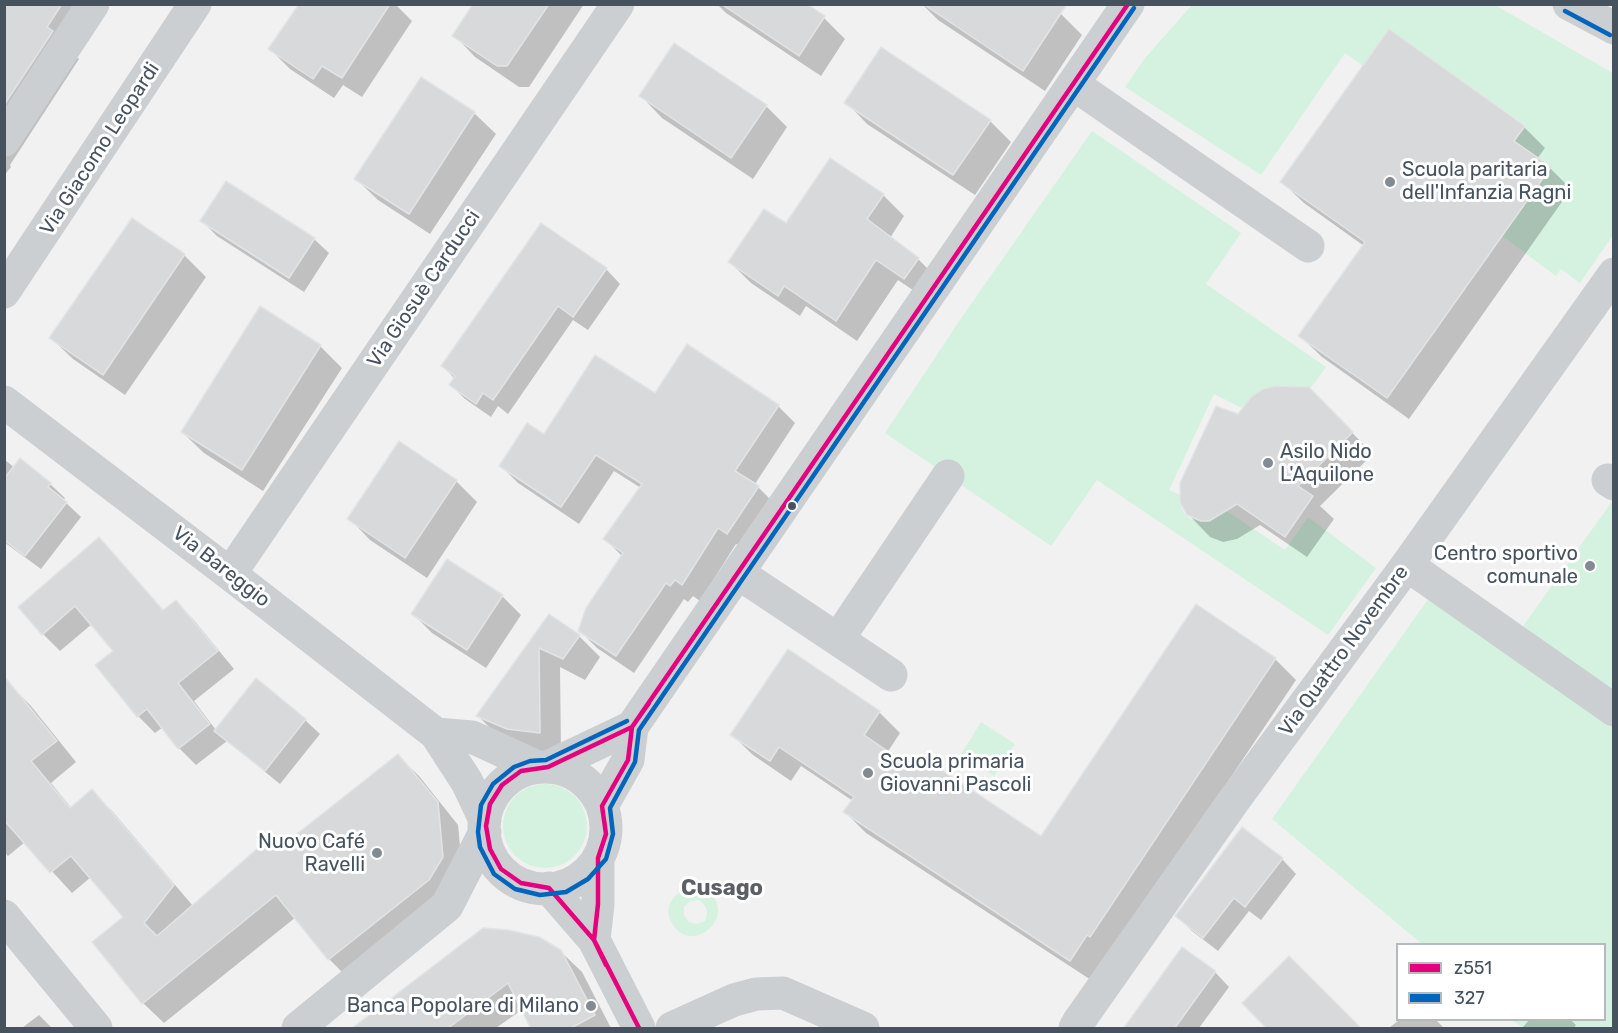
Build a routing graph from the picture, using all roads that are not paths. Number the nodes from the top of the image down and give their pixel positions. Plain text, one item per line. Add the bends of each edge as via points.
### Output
1 (93, 4) edge
2 (195, 4) edge
3 (618, 4) edge
4 (1128, 4) edge
5 (1569, 4) edge
6 (1614, 28) edge
7 (1073, 84) junction
8 (4, 140) edge
9 (1308, 246) dead end
10 (1614, 274) edge
11 (4, 292) edge
12 (4, 402) edge
13 (948, 476) dead end
14 (1407, 565) junction
15 (738, 573) junction
16 (230, 574) junction
17 (838, 639) junction
18 (891, 675) dead end
19 (1614, 710) edge
20 (632, 727) junction
21 (436, 734) junction
22 (542, 767) junction
23 (602, 806) junction
24 (485, 826) junction
25 (598, 858) junction
26 (549, 888) junction
27 (4, 915) edge
28 (594, 940) junction
29 (96, 1029) edge
30 (298, 1029) edge
31 (639, 1029) edge
32 (672, 1029) edge
33 (863, 1029) edge
34 (1075, 1029) edge

1 - 8 street
2 - 11 street, Via Giacomo Leopardi
3 - 16 street, Via Giosuè Carducci
4 - 7 street
5 - 6 street
7 - 9 street
7 - 15 street
10 - 14 street, Via Quattro Novembre
12 - 16 street, Via Bareggio
13 - 17 street
14 - 19 street
14 - 34 street, Via Quattro Novembre via 1235,799
15 - 17 street
15 - 20 street
16 - 21 street, Via Bareggio
17 - 18 street
20 - 22 street
20 - 23 street via 628,760
21 - 22 street via 472,737
21 - 24 street, Via Bareggio via 467,782
22 - 23 street via 562,769 581,778 594,790
22 - 24 street via 521,772 503,784 491,801
23 - 25 street via 606,834
24 - 26 street via 490,853 510,878 529,886
24 - 30 street via 447,906
25 - 26 street via 580,878
25 - 28 street
26 - 28 street
27 - 29 street
28 - 31 street
32 - 33 street via 734,1000 783,993

